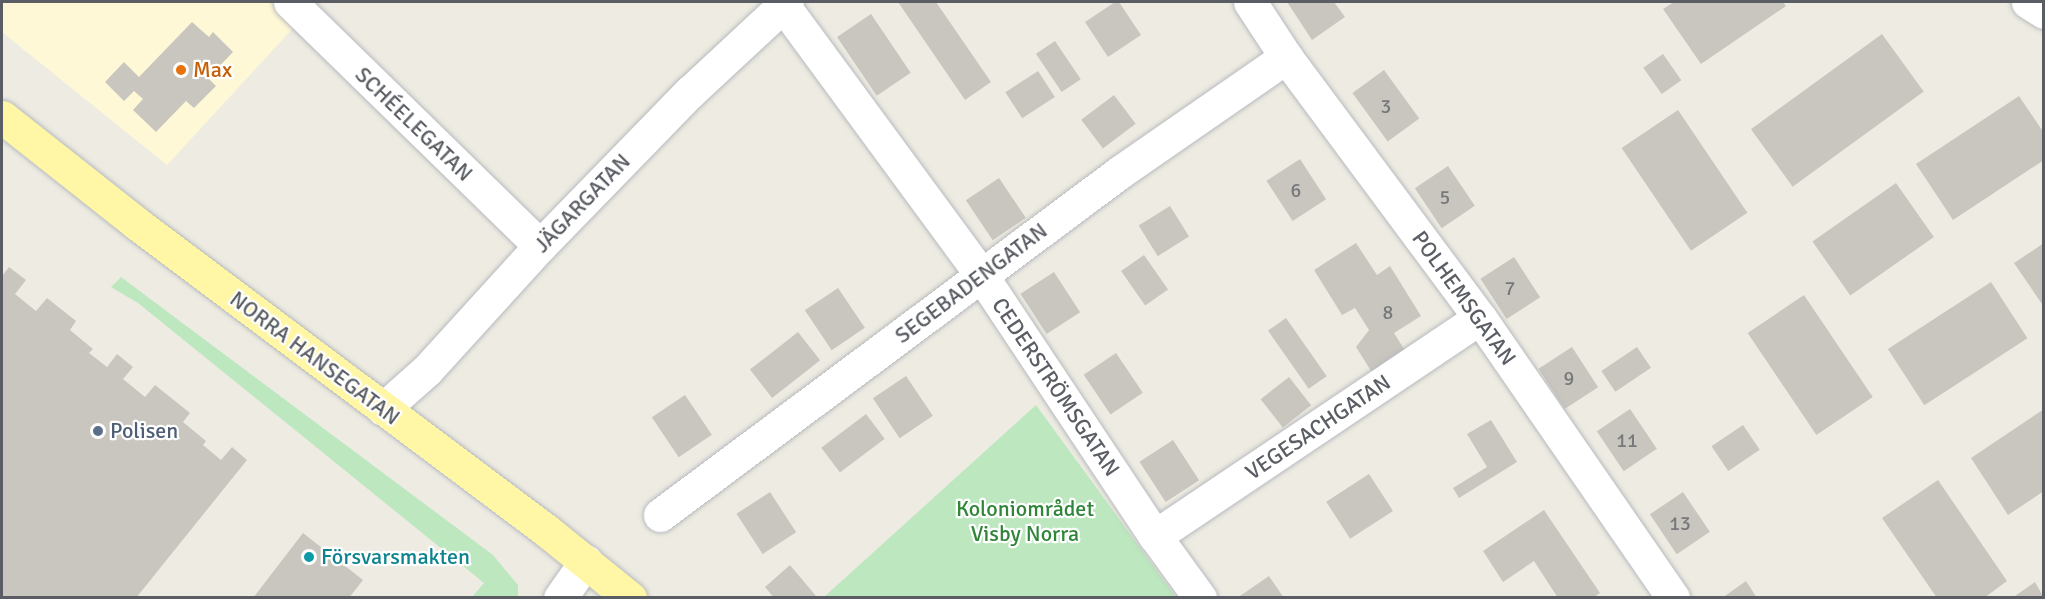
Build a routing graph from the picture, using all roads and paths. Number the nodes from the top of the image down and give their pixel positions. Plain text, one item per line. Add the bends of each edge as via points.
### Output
1 (290, 2) edge
2 (1250, 2) edge
3 (2028, 2) edge
4 (785, 3) edge
5 (2043, 12) edge
6 (1286, 57) junction
7 (2, 117) edge
8 (540, 246) junction
9 (982, 276) junction
10 (1480, 318) junction
11 (383, 409) junction
12 (660, 515) dead end
13 (1155, 536) junction
14 (586, 561) junction
15 (1666, 595) edge
16 (560, 597) edge
17 (630, 597) edge
18 (1200, 597) edge

1 - 8 street, SCHÉELEGATAN
2 - 6 street, POLHEMSGATAN
3 - 5 street
4 - 8 street, JÄGARGATAN via 690,92
4 - 9 street, CEDERSTRÖMSGATAN
6 - 9 street, SEGEBADENGATAN via 1120,172
6 - 10 street, POLHEMSGATAN
7 - 11 main road, NORRA HANSEGATAN
8 - 11 street, JÄGARGATAN via 427,370
9 - 12 street, SEGEBADENGATAN
9 - 13 street, CEDERSTRÖMSGATAN
10 - 13 street, VEGESACHGATAN
10 - 15 street, POLHEMSGATAN
11 - 14 main road, NORRA HANSEGATAN
13 - 18 street, CEDERSTRÖMSGATAN
14 - 16 street
14 - 17 main road, NORRA HANSEGATAN

